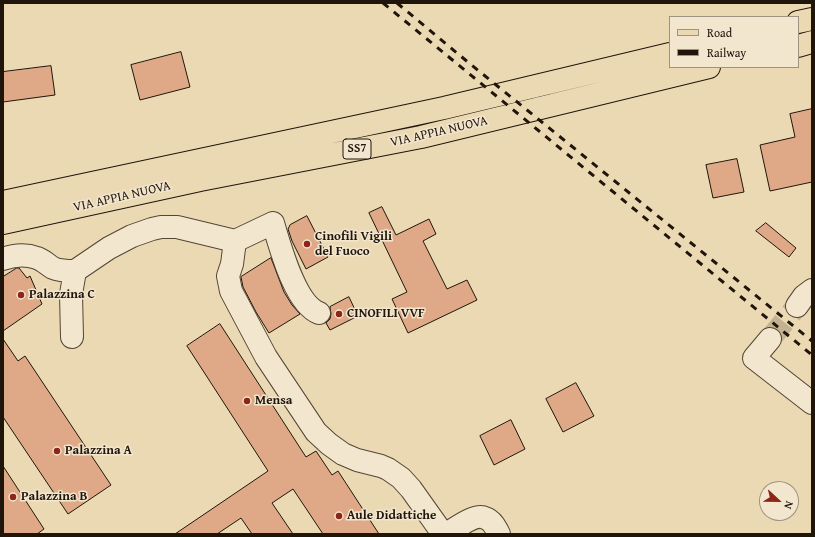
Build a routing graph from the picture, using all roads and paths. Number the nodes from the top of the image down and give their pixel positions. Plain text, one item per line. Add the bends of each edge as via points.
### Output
1 (812, 19) edge
2 (799, 22) edge
3 (812, 42) edge
4 (799, 46) edge
5 (669, 54) edge
6 (705, 68) edge
7 (3, 202) edge
8 (3, 224) edge
9 (235, 241) junction
10 (3, 259) edge
11 (75, 271) junction
12 (812, 290) edge
13 (797, 306) tunnel mouth
14 (319, 313) dead end
15 (72, 336) dead end
16 (770, 339) tunnel mouth
17 (812, 403) edge
18 (450, 533) edge
19 (499, 534) edge

1 - 2 main road
3 - 4 main road
5 - 7 main road, VIA APPIA NUOVA / SS7 via 444,108
6 - 8 main road, VIA APPIA NUOVA / SS7 via 422,137 200,180
9 - 11 street via 177,227 161,227 120,242
9 - 14 street via 273,223 286,266 301,296
9 - 18 street via 228,276 231,291 266,357 316,432 343,454 381,466 401,478
10 - 11 street via 20,255 29,256 42,260 53,268
11 - 15 street via 71,294
12 - 13 street
16 - 17 street via 754,358
18 - 19 street via 475,518 484,517

